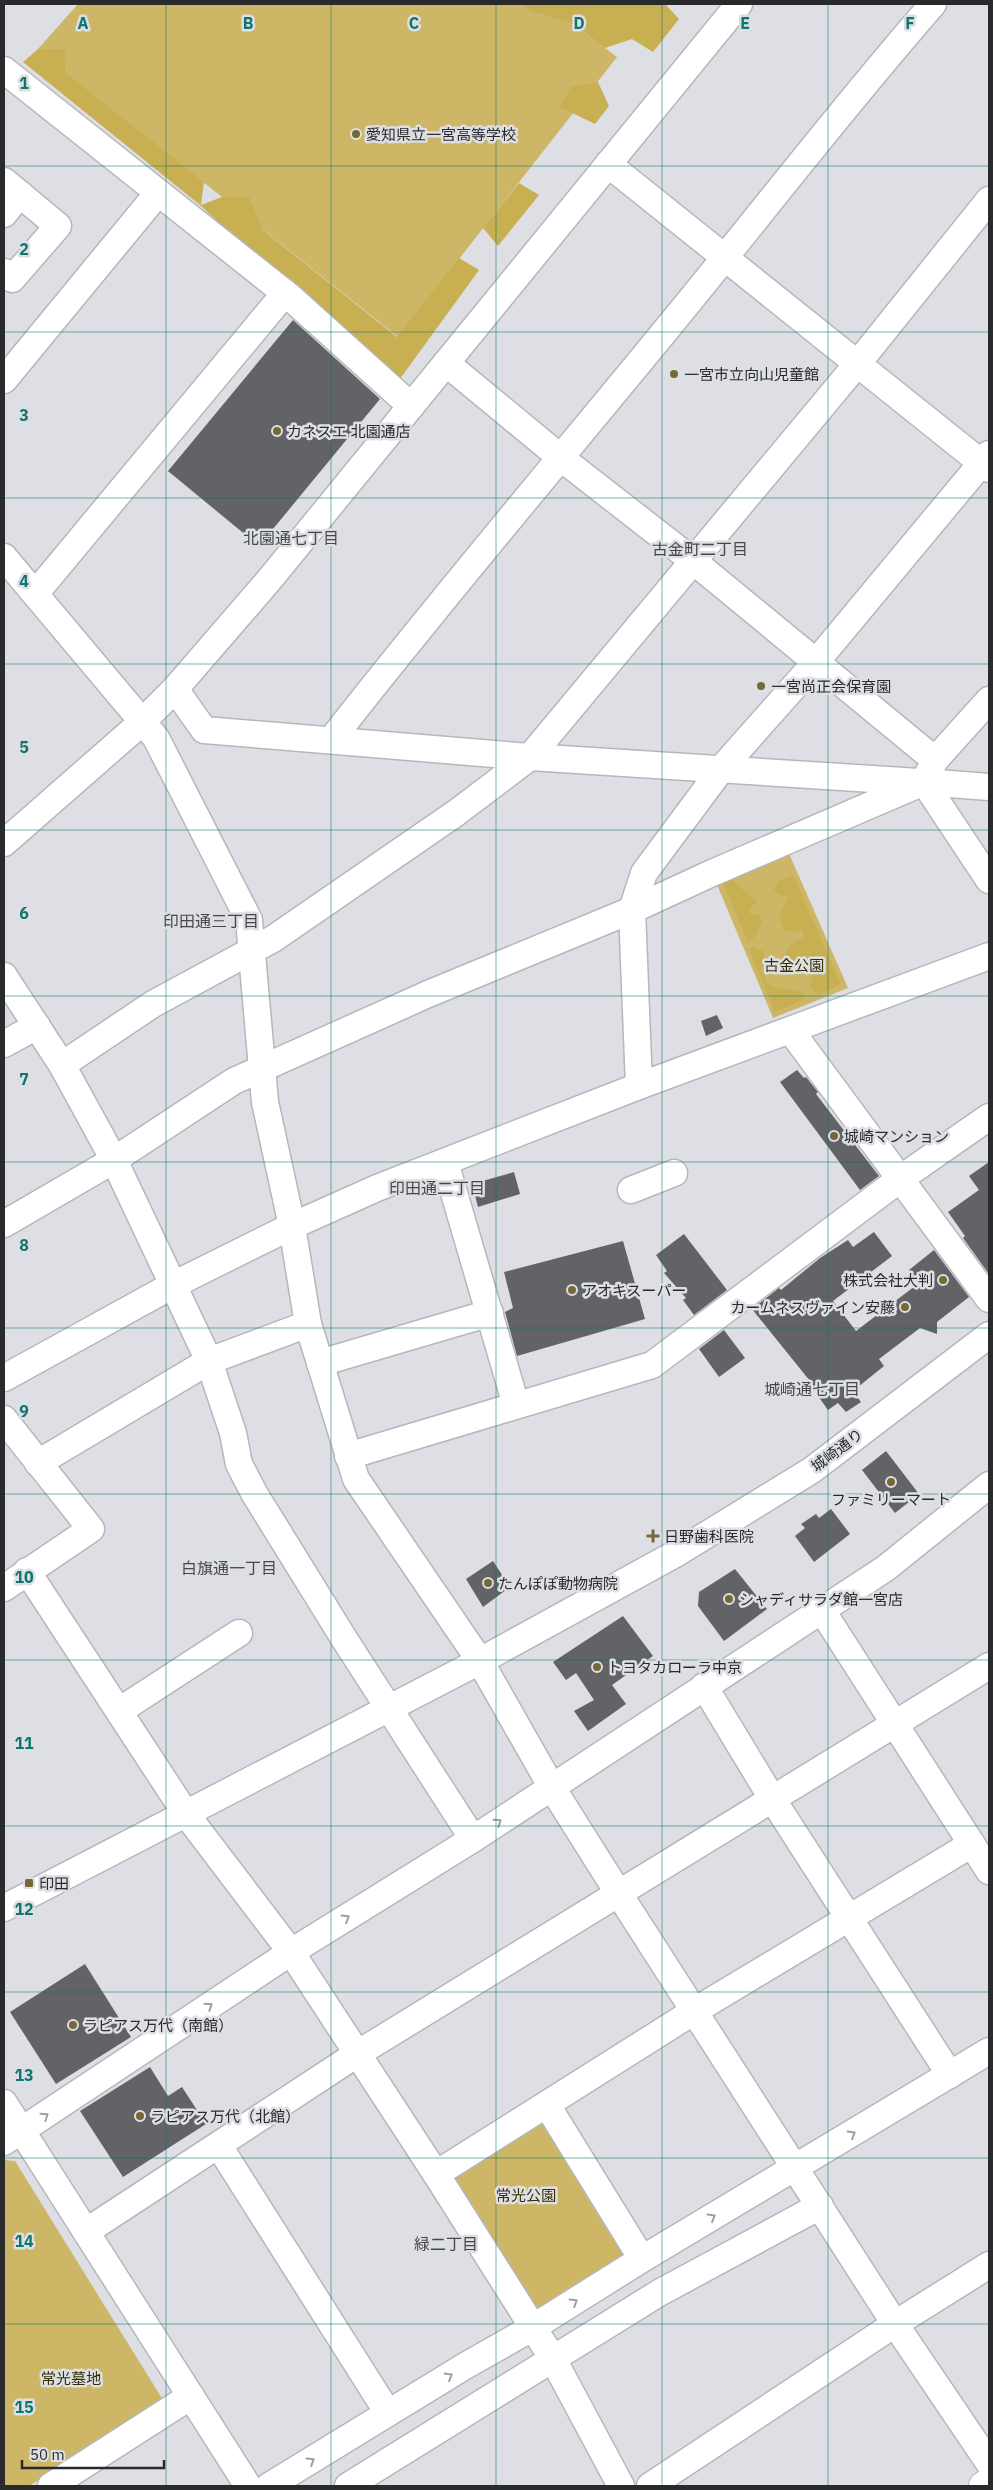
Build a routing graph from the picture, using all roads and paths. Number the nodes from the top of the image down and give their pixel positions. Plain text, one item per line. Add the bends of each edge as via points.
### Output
1 (739, 4) edge
2 (933, 4) edge
3 (4, 70) edge
4 (608, 164) junction
5 (158, 193) junction
6 (9, 196) edge
7 (989, 200) edge
8 (726, 257) junction
9 (4, 272) edge
10 (285, 293) junction
11 (446, 363) junction
12 (858, 363) junction
13 (4, 380) edge
14 (411, 406) junction
15 (561, 458) junction
16 (987, 462) edge
17 (692, 560) junction
18 (8, 572) edge
19 (34, 594) junction
20 (816, 662) junction
21 (175, 689) junction
22 (989, 700) edge
23 (142, 722) junction
24 (332, 740) junction
25 (530, 757) junction
26 (722, 768) junction
27 (930, 771) junction
28 (989, 787) edge
29 (4, 843) edge
30 (989, 880) edge
31 (632, 910) junction
32 (252, 950) junction
33 (989, 956) edge
34 (4, 976) edge
35 (37, 1026) junction
36 (791, 1031) junction
37 (4, 1044) edge
38 (62, 1065) junction
39 (264, 1068) junction
40 (639, 1086) junction
41 (989, 1117) edge
42 (114, 1160) junction
43 (445, 1162) junction
44 (674, 1173) dead end
45 (900, 1180) junction
46 (631, 1190) dead end
47 (4, 1224) edge
48 (292, 1226) junction
49 (173, 1285) junction
50 (989, 1299) edge
51 (490, 1313) junction
52 (308, 1324) junction
53 (989, 1335) edge
54 (209, 1361) junction
55 (320, 1363) junction
56 (4, 1378) edge
57 (516, 1404) junction
58 (4, 1419) edge
59 (348, 1456) junction
60 (38, 1463) junction
61 (989, 1485) edge
62 (27, 1571) junction
63 (4, 1588) edge
64 (821, 1609) junction
65 (239, 1633) dead end
66 (480, 1661) junction
67 (989, 1666) edge
68 (704, 1686) junction
69 (390, 1708) junction
70 (119, 1710) junction
71 (896, 1724) junction
72 (551, 1786) junction
73 (773, 1800) junction
74 (186, 1814) junction
75 (473, 1839) junction
76 (972, 1844) junction
77 (989, 1871) edge
78 (619, 1894) junction
79 (4, 1908) edge
80 (850, 1917) junction
81 (291, 1952) junction
82 (696, 2010) junction
83 (989, 2051) edge
84 (357, 2054) junction
85 (950, 2075) junction
86 (4, 2103) edge
87 (547, 2105) junction
88 (13, 2136) edge
89 (220, 2146) junction
90 (795, 2168) junction
91 (436, 2174) junction
92 (820, 2206) junction
93 (87, 2231) junction
94 (642, 2259) junction
95 (989, 2265) edge
96 (895, 2324) junction
97 (532, 2328) junction
98 (553, 2359) junction
99 (191, 2396) junction
100 (388, 2413) junction
101 (989, 2463) edge
102 (989, 2482) edge
103 (51, 2486) edge
104 (248, 2486) edge
105 (269, 2486) edge
106 (348, 2486) edge
107 (621, 2486) edge
108 (650, 2486) edge
109 (983, 2486) edge

1 - 4 street
2 - 8 street via 880,64
3 - 5 street
4 - 8 street
4 - 11 street
5 - 10 street
5 - 13 street
6 - 9 street via 58,226 12,279
7 - 12 street
8 - 12 street
8 - 15 street
10 - 14 street
10 - 19 street
11 - 14 street
11 - 15 street
12 - 16 street
12 - 17 street
14 - 21 street via 270,579
15 - 17 street
15 - 24 street
16 - 20 street
17 - 20 street
17 - 25 street
18 - 19 street
19 - 23 street
20 - 26 street
20 - 27 street
21 - 23 street
21 - 24 street via 204,730
22 - 27 street
23 - 29 street
23 - 32 street via 156,738 249,920
24 - 25 street
25 - 26 street
25 - 32 street via 369,873
26 - 27 street
26 - 31 street via 644,873
27 - 28 street
27 - 30 street
27 - 31 street
31 - 39 street via 428,994
31 - 40 street
32 - 38 street via 153,1004
32 - 39 street
33 - 36 street
34 - 35 street
35 - 37 street
35 - 38 street
36 - 40 street
36 - 45 street
38 - 42 street
39 - 42 street via 234,1081
39 - 48 street via 266,1102
40 - 43 street
41 - 45 street
42 - 47 street
42 - 49 street
43 - 48 street
43 - 51 street
44 - 46 street
45 - 50 street
45 - 57 street via 652,1365
48 - 49 street
48 - 52 street
49 - 54 street
49 - 56 street
51 - 55 street
51 - 57 street
52 - 54 street
52 - 55 street
53 - 66 street, 城崎通り via 812,1470 677,1553
54 - 60 street
54 - 69 street via 233,1433 239,1464 295,1561
55 - 59 street
57 - 59 street
58 - 60 street
59 - 66 street via 356,1479
60 - 62 street via 91,1529
61 - 64 street via 886,1568
62 - 63 street
62 - 70 street
64 - 68 street
64 - 71 street
65 - 70 street
66 - 69 street, 城崎通り
66 - 72 street
67 - 71 street
68 - 72 street
68 - 73 street
69 - 74 street, 城崎通り
69 - 75 street
70 - 74 street
71 - 73 street
71 - 76 street
75 -> 72 street
72 - 78 street
73 - 78 street
73 - 80 street
74 - 79 street, 城崎通り
74 - 81 street
81 -> 75 street
76 - 77 street
76 - 80 street
78 - 82 street
78 - 84 street
80 - 82 street
80 - 85 street
81 - 84 street
88 -> 81 street
82 - 87 street
82 - 90 street
83 - 85 street
84 - 89 street
84 - 91 street
90 -> 85 street
86 - 88 street
87 - 91 street
87 - 94 street
88 - 93 street
89 - 93 street
89 - 100 street
90 - 92 street
94 -> 90 street
91 - 97 street
92 - 96 street
92 - 98 street via 659,2293
93 - 99 street
97 -> 94 street
95 - 96 street
96 - 101 street
96 - 108 street
97 - 98 street
100 -> 97 street
98 - 106 street
98 - 107 street
99 - 103 street
99 - 104 street
105 -> 100 street
102 - 109 highway

